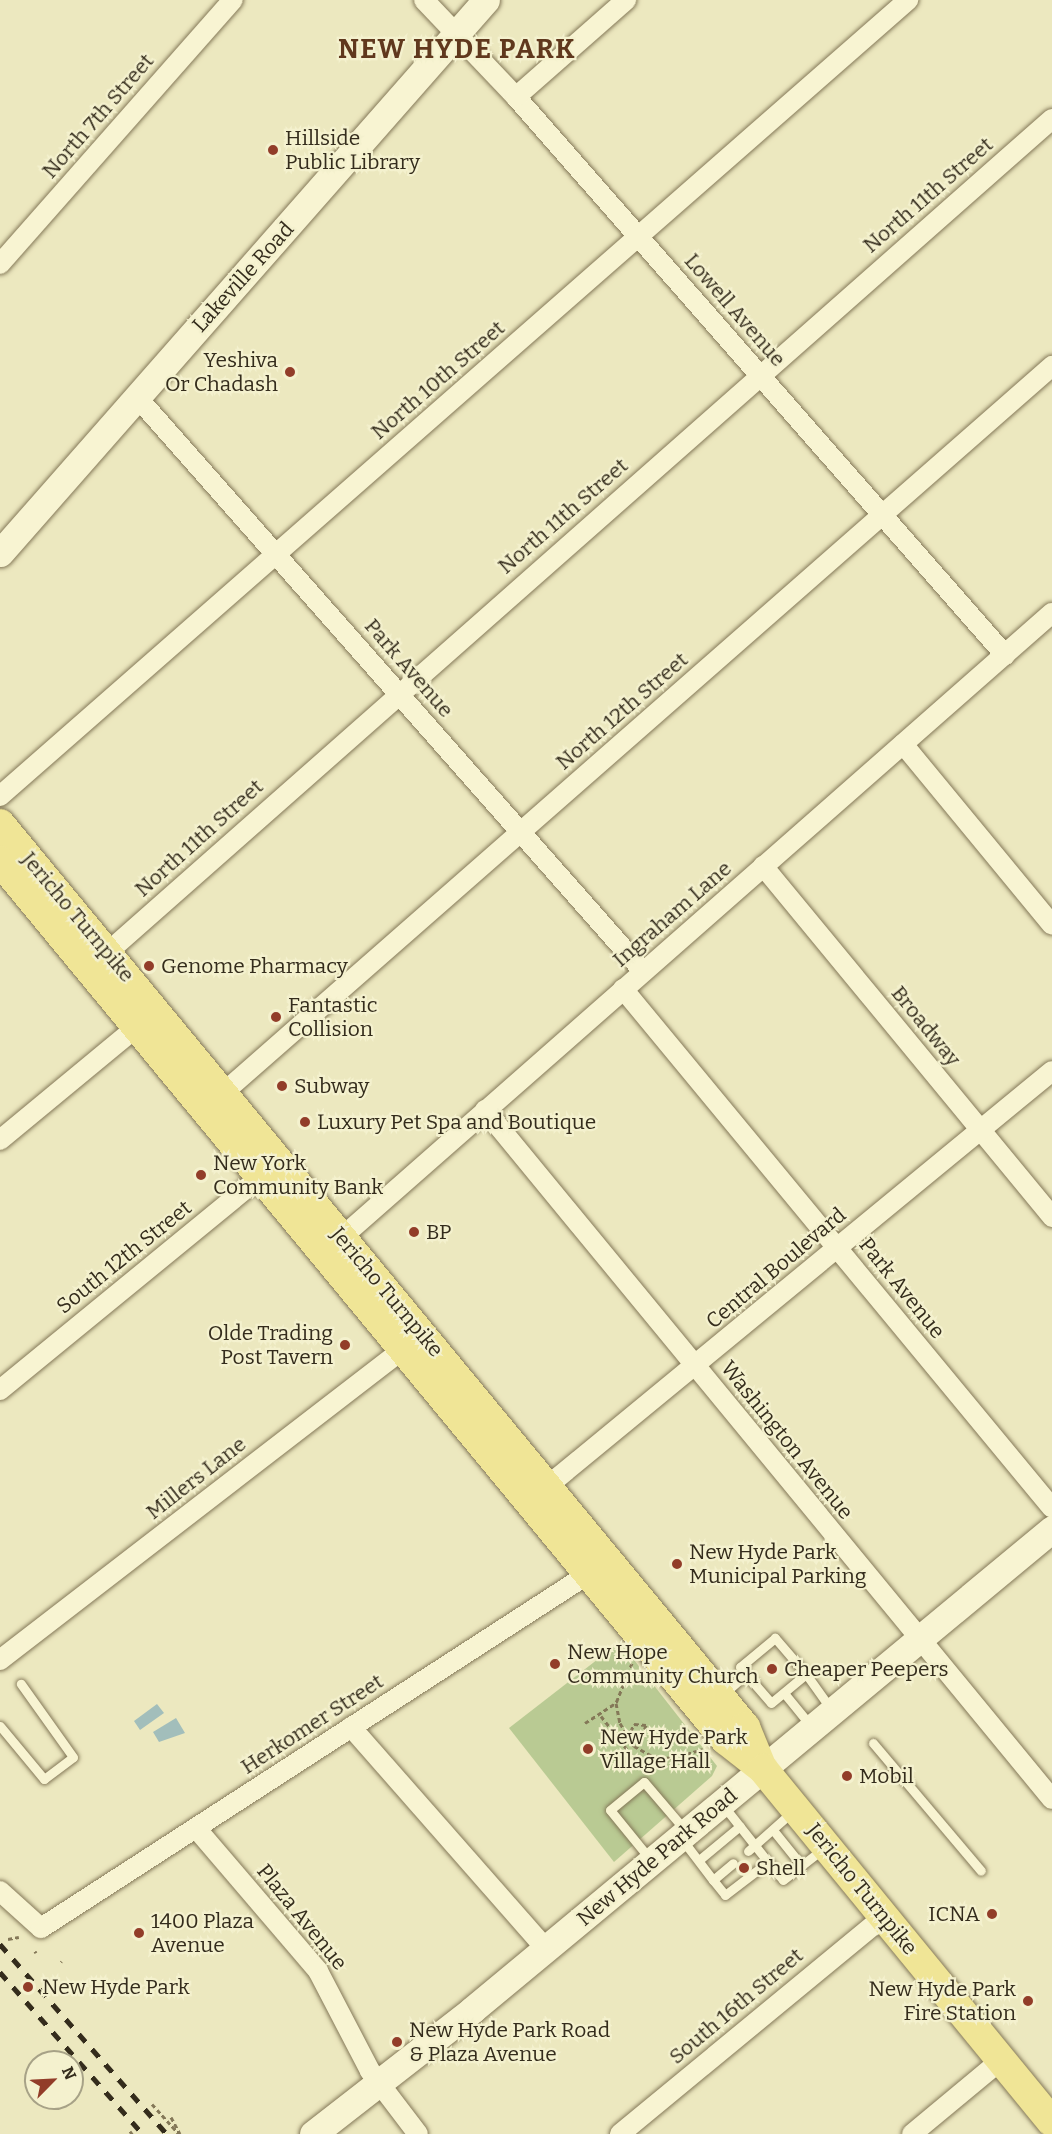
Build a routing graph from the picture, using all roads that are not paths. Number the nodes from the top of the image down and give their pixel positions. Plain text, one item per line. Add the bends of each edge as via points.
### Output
1 (233, 0) edge
2 (424, 0) edge
3 (486, 0) edge
4 (626, 0) edge
5 (908, 0) edge
6 (458, 33) junction
7 (516, 97) junction
8 (1052, 119) edge
9 (638, 236) junction
10 (0, 264) edge
11 (1052, 366) edge
12 (760, 375) junction
13 (138, 397) junction
14 (883, 514) junction
15 (4, 540) edge
16 (276, 554) junction
17 (1049, 623) edge
18 (1005, 655) junction
19 (398, 692) junction
20 (903, 744) junction
21 (0, 796) edge
22 (0, 824) edge
23 (520, 832) junction
24 (763, 866) junction
25 (4, 875) edge
26 (1052, 926) edge
27 (108, 952) junction
28 (643, 971) junction
29 (623, 989) junction
30 (146, 1019) junction
31 (170, 1065) junction
32 (1052, 1071) edge
33 (223, 1094) junction
34 (485, 1110) junction
35 (981, 1130) junction
36 (0, 1140) edge
37 (270, 1168) junction
38 (1052, 1217) edge
39 (333, 1245) junction
40 (838, 1248) junction
41 (413, 1341) junction
42 (695, 1366) junction
43 (0, 1390) edge
44 (539, 1494) junction
45 (1052, 1508) edge
46 (1052, 1529) edge
47 (600, 1567) junction
48 (920, 1639) junction
49 (0, 1660) edge
50 (746, 1674) junction
51 (806, 1674) junction
52 (21, 1684) dead end
53 (784, 1693) junction
54 (721, 1696) junction
55 (822, 1719) junction
56 (0, 1726) edge
57 (351, 1727) junction
58 (873, 1743) dead end
59 (762, 1769) junction
60 (1052, 1799) edge
61 (721, 1803) junction
62 (796, 1809) junction
63 (740, 1826) junction
64 (196, 1828) junction
65 (773, 1830) junction
66 (683, 1834) junction
67 (826, 1847) junction
68 (751, 1849) junction
69 (652, 1860) junction
70 (699, 1860) junction
71 (768, 1862) junction
72 (733, 1863) dead end
73 (802, 1866) junction
74 (981, 1871) dead end
75 (713, 1880) junction
76 (0, 1890) edge
77 (884, 1916) junction
78 (546, 1949) junction
79 (1001, 2060) junction
80 (377, 2083) junction
81 (1052, 2122) edge
82 (313, 2134) edge
83 (418, 2134) edge
84 (620, 2134) edge
85 (912, 2134) edge

1 - 10 street, North 7th Street
2 - 6 street, Lowell Avenue
3 - 6 main road, Lakeville Road
4 - 7 street
5 - 9 street, North 10th Street
6 - 7 street, Lowell Avenue
6 - 13 main road, Lakeville Road
7 - 9 street, Lowell Avenue
8 - 12 street, North 11th Street
9 - 12 street, Lowell Avenue
9 - 16 street, North 10th Street
11 - 14 street, North 12th Street
12 - 14 street, Lowell Avenue
12 - 19 street, North 11th Street
13 - 15 main road, Lakeville Road
13 - 16 street, Park Avenue
14 - 18 street, Lowell Avenue
14 - 23 street, North 12th Street
16 - 19 street, Park Avenue
16 - 21 street, North 10th Street
17 - 18 street, Ingraham Lane
18 - 20 street, Ingraham Lane
19 - 23 street, Park Avenue
19 - 27 street, North 11th Street
20 - 24 street, Ingraham Lane
20 - 26 street
22 - 27 main road, Jericho Turnpike
23 - 28 street, Park Avenue
23 - 33 street, North 12th Street
24 - 28 street, Ingraham Lane
24 - 35 street, Broadway
25 - 30 main road, Jericho Turnpike
27 - 30 main road, Jericho Turnpike
28 - 29 street, Ingraham Lane
29 - 34 street, Ingraham Lane
29 - 40 street, Park Avenue
30 - 31 main road, Jericho Turnpike
30 - 33 main road, Jericho Turnpike
30 - 36 street
31 - 33 main road via 186,1068 212,1097
31 - 37 main road, Jericho Turnpike
32 - 35 street, Central Boulevard
33 - 37 main road, Jericho Turnpike
34 - 39 street, Ingraham Lane
34 - 42 street, Washington Avenue
35 - 38 street, Broadway
35 - 40 street, Central Boulevard
37 - 39 main road, Jericho Turnpike
37 - 43 street, South 12th Street
39 - 41 main road, Jericho Turnpike
40 - 42 street, Central Boulevard
40 - 45 street, Park Avenue
41 - 44 main road, Jericho Turnpike
41 - 49 street, Millers Lane
42 - 44 street, Central Boulevard
42 - 48 street, Washington Avenue
44 - 47 main road, Jericho Turnpike
46 - 48 main road, New Hyde Park Road
47 - 54 main road, Jericho Turnpike
47 - 57 street, Herkomer Street
47 - 59 main road, Jericho Turnpike via 648,1643 726,1740
48 - 55 main road, New Hyde Park Road
48 - 60 street, Washington Avenue
50 - 51 lane via 740,1667 775,1638
50 - 53 lane via 771,1703
50 - 54 lane
51 - 53 lane
51 - 55 lane
52 - 56 lane via 73,1757 44,1779
53 - 55 lane
54 - 59 main road, Jericho Turnpike via 745,1726
55 - 59 main road, New Hyde Park Road
57 - 64 street, Herkomer Street
57 - 78 street
58 - 74 lane
59 - 61 main road, New Hyde Park Road
59 - 62 main road, Jericho Turnpike
61 - 63 lane
61 - 66 main road, New Hyde Park Road
62 - 65 lane
62 - 67 main road, Jericho Turnpike
63 - 68 lane
63 - 70 lane
64 - 76 street, Herkomer Street via 46,1933
64 - 80 street, Plaza Avenue via 321,1976
65 - 68 lane
65 - 73 lane
66 - 69 main road, New Hyde Park Road
66 - 69 lane via 644,1782 610,1810
66 - 70 lane
67 - 73 lane
67 - 77 main road, Jericho Turnpike
68 - 71 lane
69 - 78 main road, New Hyde Park Road
70 - 75 lane
71 - 73 lane via 783,1880
71 - 75 lane via 725,1895
72 - 75 lane
77 - 79 main road, Jericho Turnpike
77 - 84 street, South 16th Street
78 - 80 main road, New Hyde Park Road
79 - 81 main road, Jericho Turnpike
79 - 85 street
80 - 82 main road, New Hyde Park Road
80 - 83 street, Plaza Avenue

